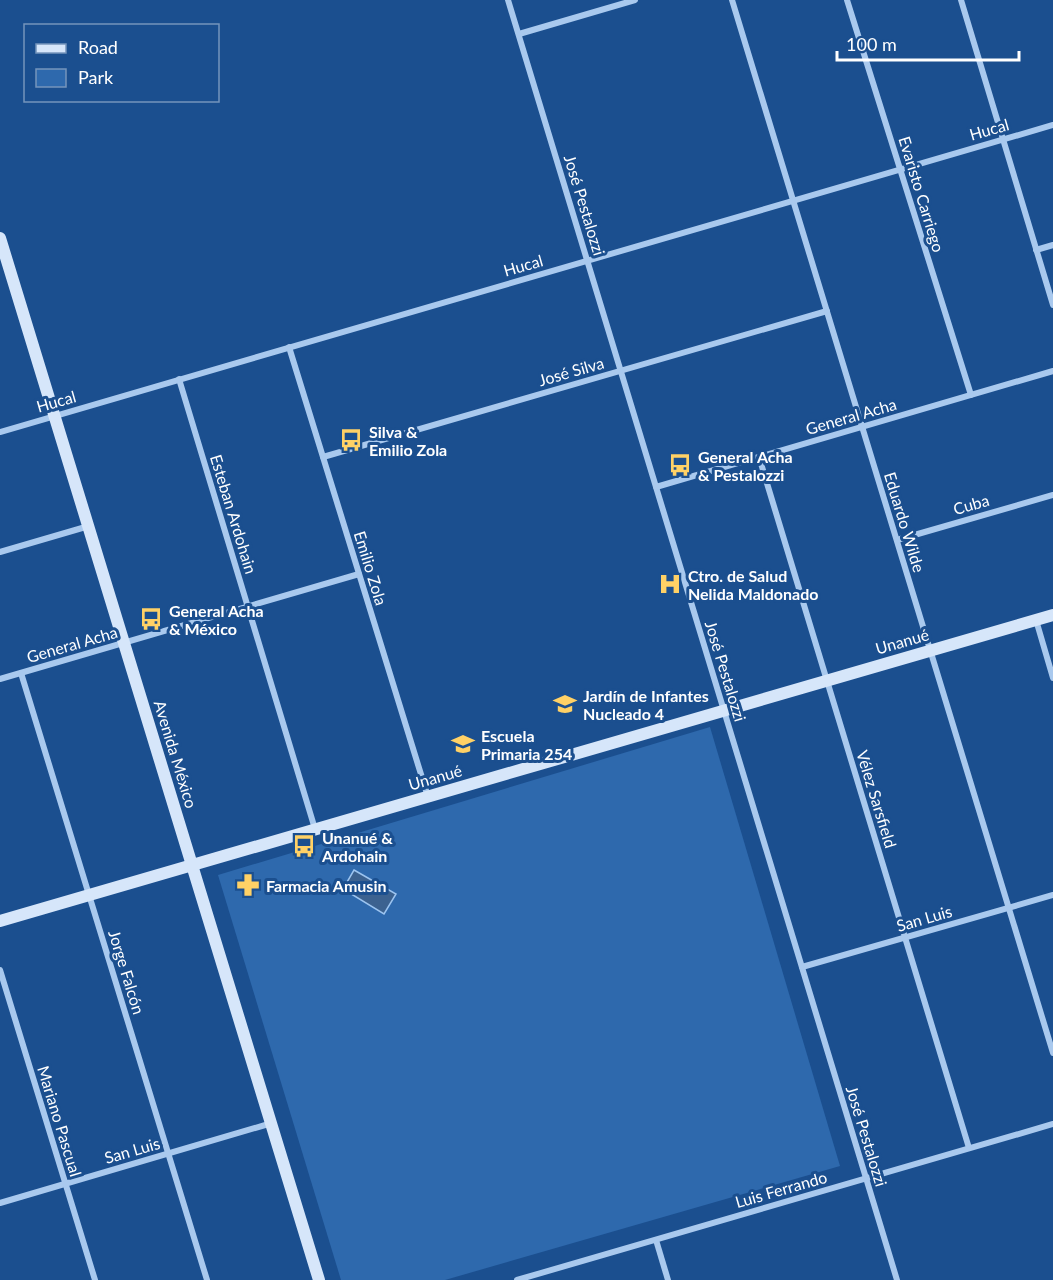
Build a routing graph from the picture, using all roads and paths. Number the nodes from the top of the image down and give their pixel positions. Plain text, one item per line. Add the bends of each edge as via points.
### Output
1 (508, 0) edge
2 (635, 0) edge
3 (732, 0) edge
4 (847, 0) edge
5 (961, 0) edge
6 (519, 34) junction
7 (1053, 125) edge
8 (1003, 139) junction
9 (900, 169) junction
10 (793, 201) junction
11 (0, 238) edge
12 (1053, 245) edge
13 (1036, 250) junction
14 (587, 260) junction
15 (1053, 305) edge
16 (827, 311) junction
17 (289, 347) junction
18 (621, 371) junction
19 (1053, 371) edge
20 (179, 379) junction
21 (970, 395) junction
22 (56, 415) junction
23 (862, 427) junction
24 (0, 432) edge
25 (323, 457) junction
26 (759, 457) junction
27 (656, 487) junction
28 (1053, 495) edge
29 (90, 526) junction
30 (897, 540) junction
31 (0, 552) edge
32 (359, 574) junction
33 (248, 607) junction
34 (1053, 615) edge
35 (1035, 620) junction
36 (125, 643) junction
37 (930, 650) junction
38 (21, 673) junction
39 (1053, 678) edge
40 (0, 679) edge
41 (827, 680) junction
42 (724, 710) junction
43 (428, 797) junction
44 (315, 830) junction
45 (193, 865) junction
46 (89, 895) junction
47 (1053, 895) edge
48 (1009, 908) junction
49 (0, 921) edge
50 (905, 938) junction
51 (802, 967) junction
52 (0, 970) edge
53 (1053, 1053) edge
54 (272, 1123) junction
55 (1053, 1124) edge
56 (969, 1148) junction
57 (168, 1154) junction
58 (866, 1178) junction
59 (66, 1184) junction
60 (0, 1203) edge
61 (656, 1240) junction
62 (95, 1280) edge
63 (207, 1280) edge
64 (320, 1280) edge
65 (518, 1280) edge
66 (668, 1280) edge
67 (897, 1280) edge

1 - 6 street, José Pestalozzi
2 - 6 street
3 - 10 street, Eduardo Wilde
4 - 9 street, Evaristo Carriego
5 - 8 street
6 - 14 street, José Pestalozzi
7 - 8 street, Hucal
8 - 9 street, Hucal
8 - 13 street
9 - 10 street, Hucal
9 - 21 street, Evaristo Carriego
10 - 14 street, Hucal
10 - 16 street, Eduardo Wilde
11 - 22 street, Avenida México
12 - 13 street
13 - 15 street
14 - 17 street, Hucal
14 - 18 street, José Pestalozzi
16 - 18 street, José Silva
16 - 23 street, Eduardo Wilde
17 - 20 street, Hucal
17 - 25 street, Emilio Zola
18 - 25 street, José Silva
18 - 27 street, José Pestalozzi
19 - 21 street, General Acha
20 - 22 street, Hucal
20 - 33 street, Esteban Ardohain
21 - 23 street, General Acha
22 - 24 street, Hucal
22 - 29 street, Avenida México
23 - 26 street, General Acha
23 - 30 street, Eduardo Wilde
25 - 32 street, Emilio Zola
26 - 27 street, General Acha
26 - 41 street, Vélez Sarsfield
27 - 42 street, José Pestalozzi
28 - 30 street, Cuba
29 - 31 street
29 - 36 street, Avenida México
30 - 37 street, Eduardo Wilde
32 - 33 street, General Acha
32 - 43 street, Emilio Zola
33 - 36 street, General Acha
33 - 44 street, Esteban Ardohain
34 - 35 street, Unanué
35 - 37 street, Unanué
35 - 39 street
36 - 38 street, General Acha
36 - 45 street, Avenida México
37 - 41 street, Unanué
37 - 48 street, Eduardo Wilde
38 - 40 street, General Acha
38 - 46 street, Jorge Falcón
41 - 42 street, Unanué
41 - 50 street, Vélez Sarsfield
42 - 43 street, Unanué
42 - 51 street, José Pestalozzi
43 - 44 street, Unanué
44 - 45 street, Unanué
45 - 46 street, Unanué
45 - 54 street, Avenida México
46 - 49 street, Unanué
46 - 57 street, Jorge Falcón
47 - 48 street, San Luis
48 - 50 street, San Luis
48 - 53 street, Eduardo Wilde
50 - 51 street, San Luis
50 - 56 street, Vélez Sarsfield
51 - 58 street, José Pestalozzi
52 - 59 street, Mariano Pascual
54 - 57 street, San Luis
54 - 64 street, Avenida México
55 - 56 street, Luis Ferrando
56 - 58 street, Luis Ferrando
57 - 59 street, San Luis
57 - 63 street, Jorge Falcón
58 - 61 street, Luis Ferrando
58 - 67 street, José Pestalozzi
59 - 60 street, San Luis
59 - 62 street, Mariano Pascual
61 - 65 street, Luis Ferrando
61 - 66 street

